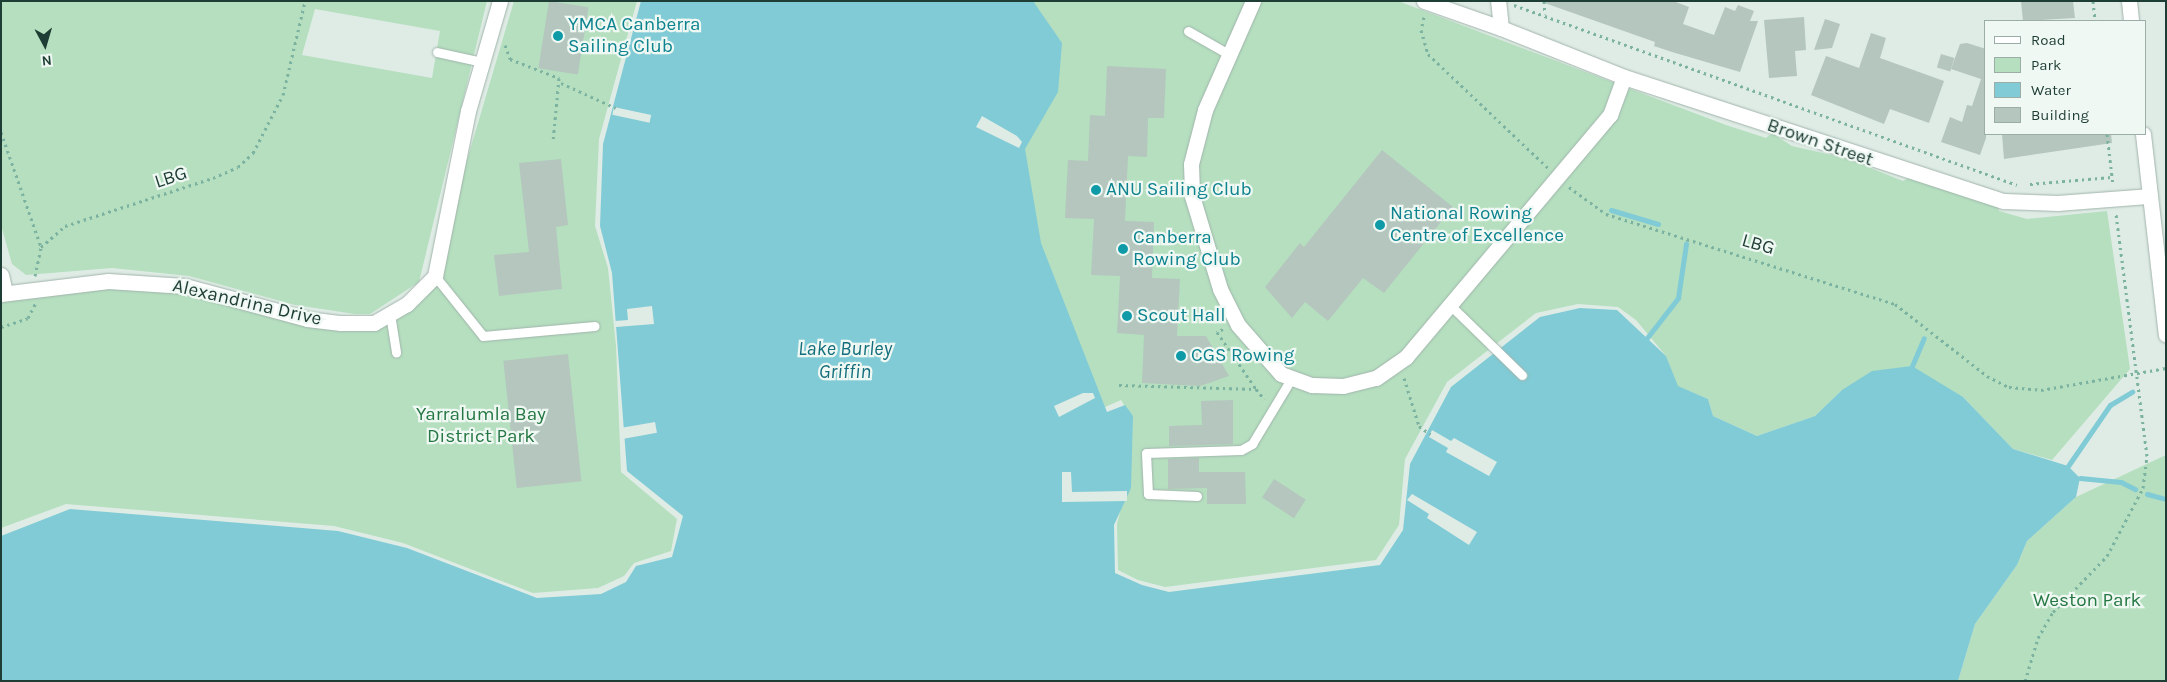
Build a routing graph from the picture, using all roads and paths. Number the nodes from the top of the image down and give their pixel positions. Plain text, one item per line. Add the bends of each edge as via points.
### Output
1 (305, 1) edge
2 (500, 1) edge
3 (1253, 1) edge
4 (1452, 1) edge
5 (1544, 1) edge
6 (2093, 1) edge
7 (2129, 1) edge
8 (1504, 2) edge
9 (1429, 3) edge
10 (1545, 14) junction
11 (2095, 20) edge
12 (2131, 20) edge
13 (1501, 28) junction
14 (1188, 30) dead end
15 (505, 42) dead end
16 (437, 52) dead end
17 (1230, 55) junction
18 (482, 62) junction
19 (1624, 77) junction
20 (561, 83) junction
21 (616, 108) dead end
22 (1, 132) edge
23 (2107, 135) edge
24 (2143, 135) edge
25 (553, 141) dead end
26 (1558, 177) junction
27 (2112, 177) junction
28 (2150, 196) junction
29 (2114, 199) junction
30 (41, 246) junction
31 (1, 275) edge
32 (435, 276) junction
33 (35, 288) junction
34 (3, 294) edge
35 (1451, 306) junction
36 (390, 314) junction
37 (595, 326) dead end
38 (1, 328) edge
39 (1230, 332) dead end
40 (2166, 335) edge
41 (396, 353) dead end
42 (1396, 364) junction
43 (2166, 368) edge
44 (2136, 372) junction
45 (1522, 375) dead end
46 (1292, 379) junction
47 (1119, 385) dead end
48 (1256, 389) junction
49 (1269, 397) dead end
50 (1266, 400) junction
51 (1273, 409) junction
52 (1430, 434) dead end
53 (1197, 496) dead end
54 (2025, 681) edge

1 - 30 path, LBG via 278,110 266,135 243,162 202,182 65,226
2 - 18 street
3 - 17 street
4 - 9 street
5 - 10 path
6 - 11 path
7 - 12 street
8 - 10 path
8 - 13 street
9 - 13 street
9 - 26 path, LBG via 1421,30 1428,54
10 - 27 path via 2019,186
13 - 19 street, Brown Street
14 - 17 lane
15 - 20 path via 510,59
16 - 18 lane
17 - 46 street via 1196,139 1191,164 1192,196 1220,289 1238,325 1259,353
18 - 32 street
19 - 26 street via 1610,115
19 - 29 street, Brown Street via 2004,201
20 - 21 path
20 - 25 path via 552,118
22 - 30 path
23 - 27 path
24 - 28 street
26 - 35 street
26 - 44 path, LBG via 1606,214 1895,304 1987,376 2008,387 2041,390
27 - 29 path
28 - 29 street, Brown Street
28 - 40 street
29 - 44 path
30 - 33 path
31 - 34 street
32 - 36 street, Alexandrina Drive via 407,304
32 - 37 lane via 483,336
33 - 34 street, Alexandrina Drive
33 - 36 street, Alexandrina Drive via 108,281 185,286 306,319 374,323
33 - 38 path via 35,307 28,318
35 - 42 street
35 - 45 lane
36 - 41 lane
39 - 48 path via 1226,326 1216,332
42 - 46 street via 1376,378 1343,386
42 - 52 path via 1413,399 1419,426
43 - 44 path, LBG
44 - 54 path via 2147,456 2138,504 2107,556 2053,612 2038,638
46 - 51 lane
47 - 48 path
48 - 50 path
49 - 50 path
50 - 51 path
51 - 53 lane via 1252,444 1241,450 1146,453 1148,494

